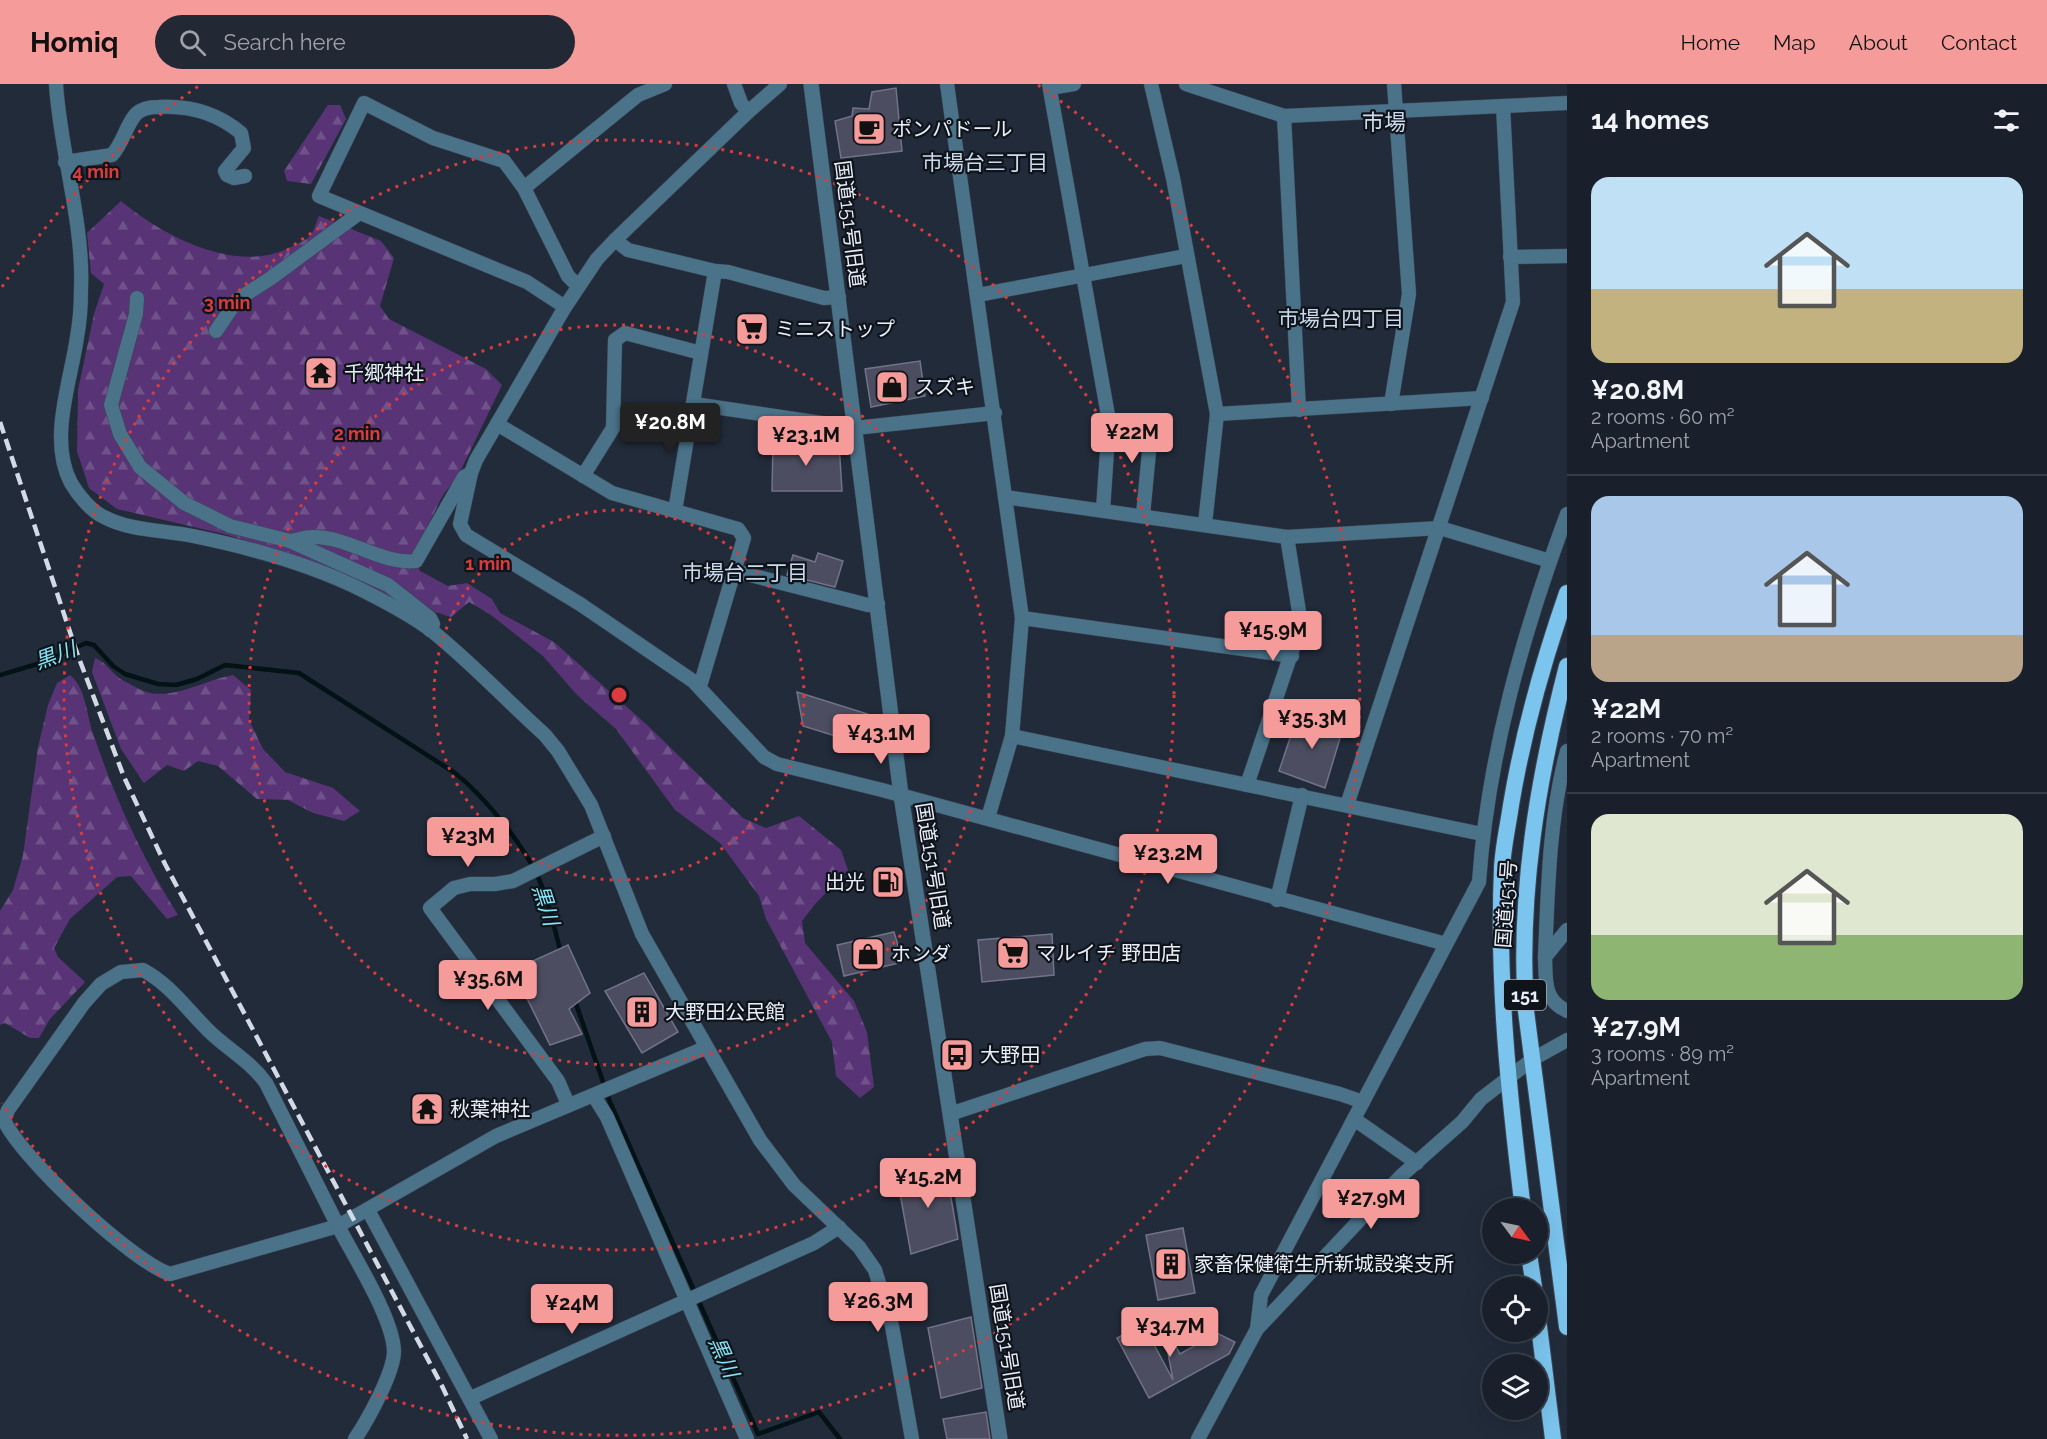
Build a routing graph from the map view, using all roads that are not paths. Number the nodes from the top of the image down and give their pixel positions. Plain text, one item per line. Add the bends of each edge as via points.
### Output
1 (56, 84) edge
2 (665, 84) edge
3 (734, 84) edge
4 (780, 84) edge
5 (811, 84) edge
6 (947, 84) edge
7 (1074, 84) edge
8 (1151, 84) edge
9 (1186, 84) edge
10 (1394, 84) edge
11 (1050, 86) edge
12 (1567, 103) edge
13 (1503, 105) junction
14 (748, 112) junction
15 (1398, 113) junction
16 (1284, 116) junction
17 (65, 162) junction
18 (245, 176) dead end
19 (524, 188) junction
20 (358, 214) junction
21 (615, 240) junction
22 (1186, 256) junction
23 (1567, 256) edge
24 (1510, 257) junction
25 (715, 271) junction
26 (1084, 275) junction
27 (578, 286) junction
28 (978, 295) junction
29 (839, 297) junction
30 (137, 298) dead end
31 (565, 307) junction
32 (216, 331) dead end
33 (701, 353) junction
34 (1482, 398) junction
35 (694, 404) junction
36 (1391, 404) junction
37 (1299, 410) junction
38 (995, 413) junction
39 (1217, 414) junction
40 (1109, 421) junction
41 (497, 424) junction
42 (855, 428) junction
43 (471, 473) junction
44 (583, 476) junction
45 (1005, 497) junction
46 (1103, 510) junction
47 (675, 511) junction
48 (1567, 514) edge
49 (1143, 515) junction
50 (1205, 524) junction
51 (1440, 528) junction
52 (1287, 537) junction
53 (291, 541) junction
54 (1550, 561) junction
55 (735, 571) junction
56 (1567, 593) edge
57 (878, 604) junction
58 (1022, 618) junction
59 (430, 630) junction
60 (1292, 656) junction
61 (1567, 666) edge
62 (700, 686) junction
63 (1012, 736) junction
64 (1567, 752) edge
65 (1247, 785) junction
66 (901, 795) junction
67 (1302, 795) junction
68 (1347, 805) junction
69 (988, 818) junction
70 (1482, 834) junction
71 (604, 836) junction
72 (1277, 900) junction
73 (1567, 930) edge
74 (1446, 944) junction
75 (1545, 957) junction
76 (1567, 1011) edge
77 (1567, 1040) edge
78 (705, 1048) junction
79 (1533, 1059) junction
80 (1507, 1079) junction
81 (596, 1095) junction
82 (1362, 1102) junction
83 (568, 1104) junction
84 (950, 1114) junction
85 (1354, 1119) junction
86 (1417, 1163) junction
87 (1522, 1198) edge
88 (368, 1210) junction
89 (338, 1226) junction
90 (839, 1227) junction
91 (687, 1300) junction
92 (1567, 1327) edge
93 (1257, 1329) junction
94 (1541, 1342) edge
95 (471, 1398) junction
96 (355, 1439) edge
97 (491, 1439) edge
98 (747, 1439) edge
99 (912, 1439) edge
100 (1000, 1439) edge
101 (1198, 1439) edge
102 (1553, 1439) edge

1 - 17 street
2 - 19 street via 638,95
3 - 14 street
4 - 14 street
5 - 29 street, 国道151号旧道
6 - 28 street
7 - 11 street
8 - 22 street
9 - 16 street
10 - 15 street
11 - 26 street
12 - 13 street
13 - 15 street
13 - 24 street
14 - 21 street
15 - 16 street
15 - 36 street via 1409,294
16 - 37 street
17 - 18 street via 112,155 142,109 183,105 206,112 241,133 243,148 225,171 234,178
17 - 59 street via 81,287 78,335 62,432 62,458 71,483 102,517 123,525 194,536 305,568 359,589
19 - 20 street via 504,161 433,138 364,102 319,196
19 - 27 street via 568,276
20 - 31 street via 527,282
20 - 32 street via 237,300
21 - 25 street via 628,250
21 - 27 street
22 - 26 street
22 - 39 street
23 - 24 street
24 - 34 street via 1513,302
25 - 29 street via 824,298
25 - 33 street
26 - 28 street
26 - 40 street
27 - 31 street
28 - 38 street
29 - 42 street, 国道151号旧道
30 - 53 street via 111,405 120,434 140,467 193,508 230,526
31 - 41 street
33 - 35 street
33 - 44 street via 625,333 615,340 613,428
34 - 36 street
34 - 51 street
35 - 42 street
35 - 47 street
36 - 37 street
37 - 39 street
38 - 42 street
38 - 45 street
39 - 50 street
40 - 46 street
40 - 49 street via 1150,431
41 - 43 street
41 - 44 street
42 - 57 street, 国道151号旧道
43 - 53 street via 464,477 416,561 405,562 314,536
43 - 62 street via 460,524 466,535 579,604
44 - 47 street via 612,493
45 - 46 street
45 - 58 street
46 - 49 street
47 - 55 street via 738,529 744,538
48 - 54 street
49 - 50 street
50 - 52 street
51 - 52 street
51 - 54 street
51 - 68 street
52 - 60 street via 1301,624
53 - 59 street via 388,585 430,618
54 - 70 street via 1521,647
55 - 57 street via 868,605
55 - 62 street
56 - 80 highway, 国道151号 / 151 via 1550,640 1517,773 1502,866 1500,975
57 - 66 street, 国道151号旧道
58 - 60 street
58 - 63 street
59 - 71 street via 545,735 584,791
60 - 65 street
61 - 79 highway, 国道151号 / 151 via 1541,780 1524,919 1525,991
62 - 66 street via 764,757 777,764
63 - 65 street
63 - 69 street
64 - 75 street via 1549,860
65 - 67 street
66 - 69 street
66 - 84 street, 国道151号旧道
67 - 68 street
67 - 72 street
68 - 70 street
69 - 72 street
70 - 74 street via 1479,882
71 - 78 street via 642,934
71 - 83 street via 513,880 454,888 430,908 558,1081
72 - 74 street
73 - 75 street
74 - 82 street
75 - 76 street via 1546,989 1552,1001
77 - 79 street
78 - 81 street
78 - 90 street via 760,1140 794,1185
79 - 80 street
79 - 92 highway, 国道151号 / 151
80 - 86 street via 1481,1099
80 - 87 highway, 国道151号 / 151
81 - 83 street
81 - 91 street
82 - 84 street via 1160,1048 1145,1049
82 - 85 street
83 - 88 street via 496,1136
84 - 100 street, 国道151号旧道
85 - 86 street
85 - 93 street via 1261,1295
86 - 93 street
88 - 89 street
88 - 95 street
89 - 89 street via 266,1083 254,1067 208,1031 158,978 143,970 121,972 101,984 36,1069 4,1120 10,1133 63,1190 125,1247 170,1274
89 - 96 street via 392,1333 394,1354
90 - 91 street via 814,1243
90 - 99 street via 860,1247 875,1270 892,1326
91 - 95 street
91 - 98 street
93 - 101 street
94 - 102 highway
95 - 97 street

